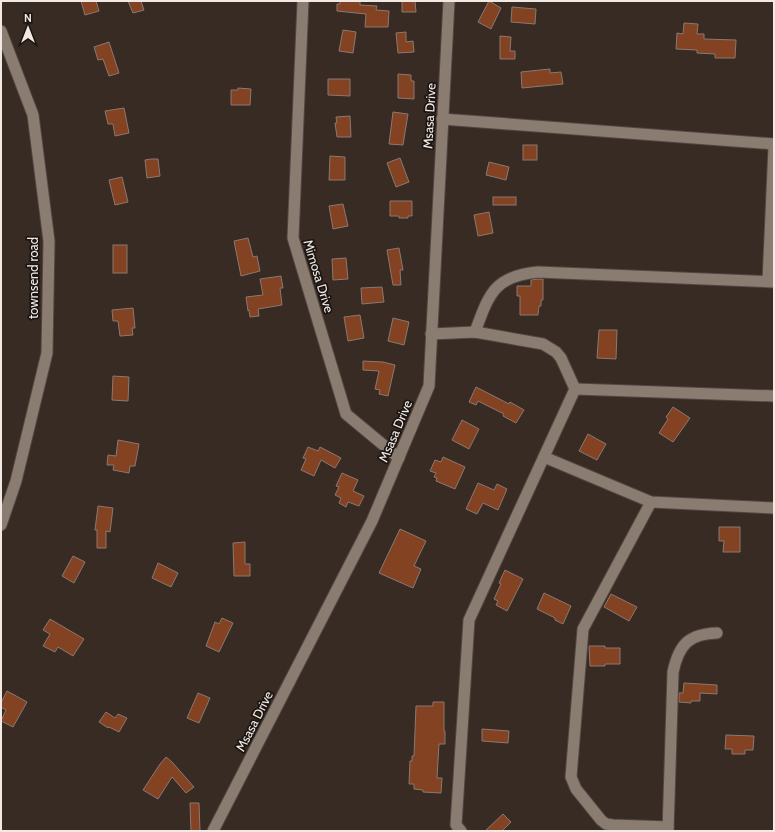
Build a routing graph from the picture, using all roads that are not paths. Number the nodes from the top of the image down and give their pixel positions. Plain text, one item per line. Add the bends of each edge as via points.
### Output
1 (303, 1) edge
2 (449, 1) edge
3 (1, 32) edge
4 (442, 119) junction
5 (774, 144) edge
6 (774, 147) edge
7 (771, 281) edge
8 (475, 332) junction
9 (431, 334) junction
10 (575, 389) junction
11 (774, 396) edge
12 (544, 457) junction
13 (399, 458) junction
14 (651, 502) junction
15 (774, 508) edge
16 (1, 524) edge
17 (717, 633) dead end
18 (668, 829) edge
19 (213, 831) edge
20 (461, 831) edge

1 - 13 street, Mimosa Drive via 293,238 346,414
2 - 4 street, Msasa Drive
3 - 16 street, townsend road via 33,115 49,241 47,353 16,481
4 - 5 street
4 - 9 street, Msasa Drive
6 - 7 street
7 - 8 street via 526,273 510,278 498,286 484,307
8 - 9 street
8 - 10 street via 550,347 561,358
9 - 13 street, Msasa Drive via 429,386
10 - 11 street
10 - 12 street
12 - 14 street
12 - 20 street via 469,620 456,825
13 - 19 street, Msasa Drive via 372,521
14 - 15 street
14 - 18 street via 583,629 571,777 576,789 606,824
17 - 18 street via 697,636 687,641 676,661

